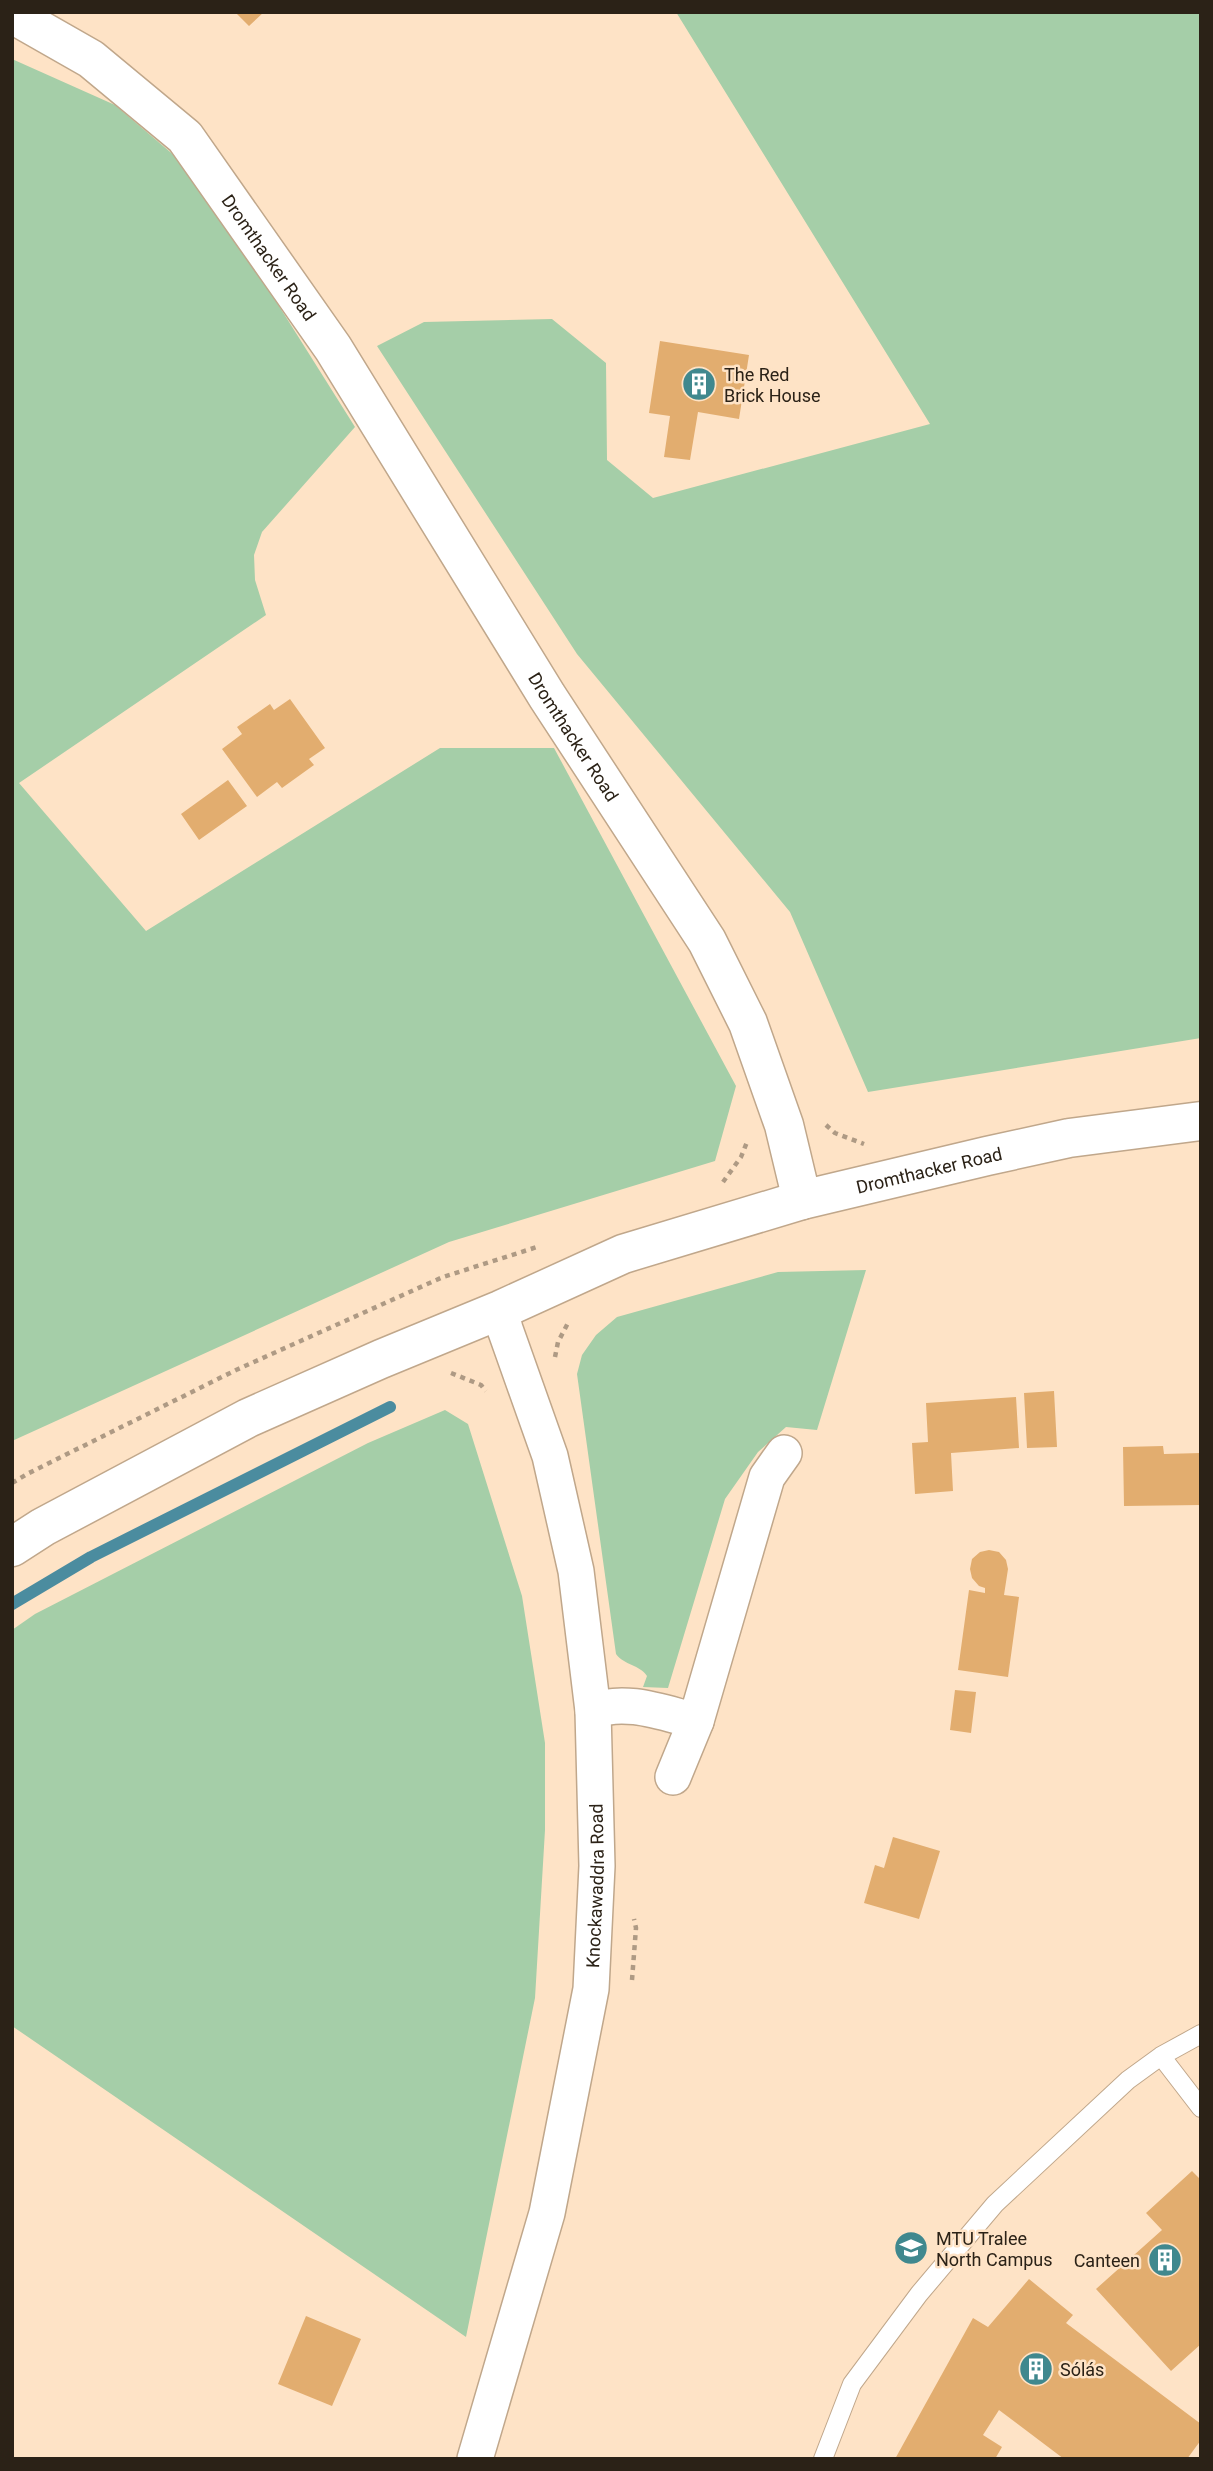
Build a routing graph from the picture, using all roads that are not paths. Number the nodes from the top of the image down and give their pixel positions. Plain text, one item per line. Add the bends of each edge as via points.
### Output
1 (12, 14) edge
2 (1201, 1121) edge
3 (802, 1199) junction
4 (500, 1310) junction
5 (784, 1453) dead end
6 (12, 1547) edge
7 (593, 1711) junction
8 (696, 1721) junction
9 (673, 1777) dead end
10 (1201, 2034) edge
11 (1161, 2056) junction
12 (1201, 2108) edge
13 (475, 2459) edge
14 (823, 2459) edge

1 - 3 street, Dromthacker Road via 91,59 185,137 333,348 547,696 707,941 748,1023 784,1125
2 - 3 street, Dromthacker Road via 1069,1138
3 - 4 street via 623,1254
4 - 6 street via 248,1418
4 - 7 street, Knockawaddra Road via 550,1456 564,1515 576,1571
5 - 8 street via 767,1477
7 - 8 street via 623,1706
7 - 13 street, Knockawaddra Road via 597,1866 591,1989 547,2213
8 - 9 street
10 - 11 lane
11 - 12 lane
11 - 14 lane via 1128,2080 995,2204 919,2294 852,2384

